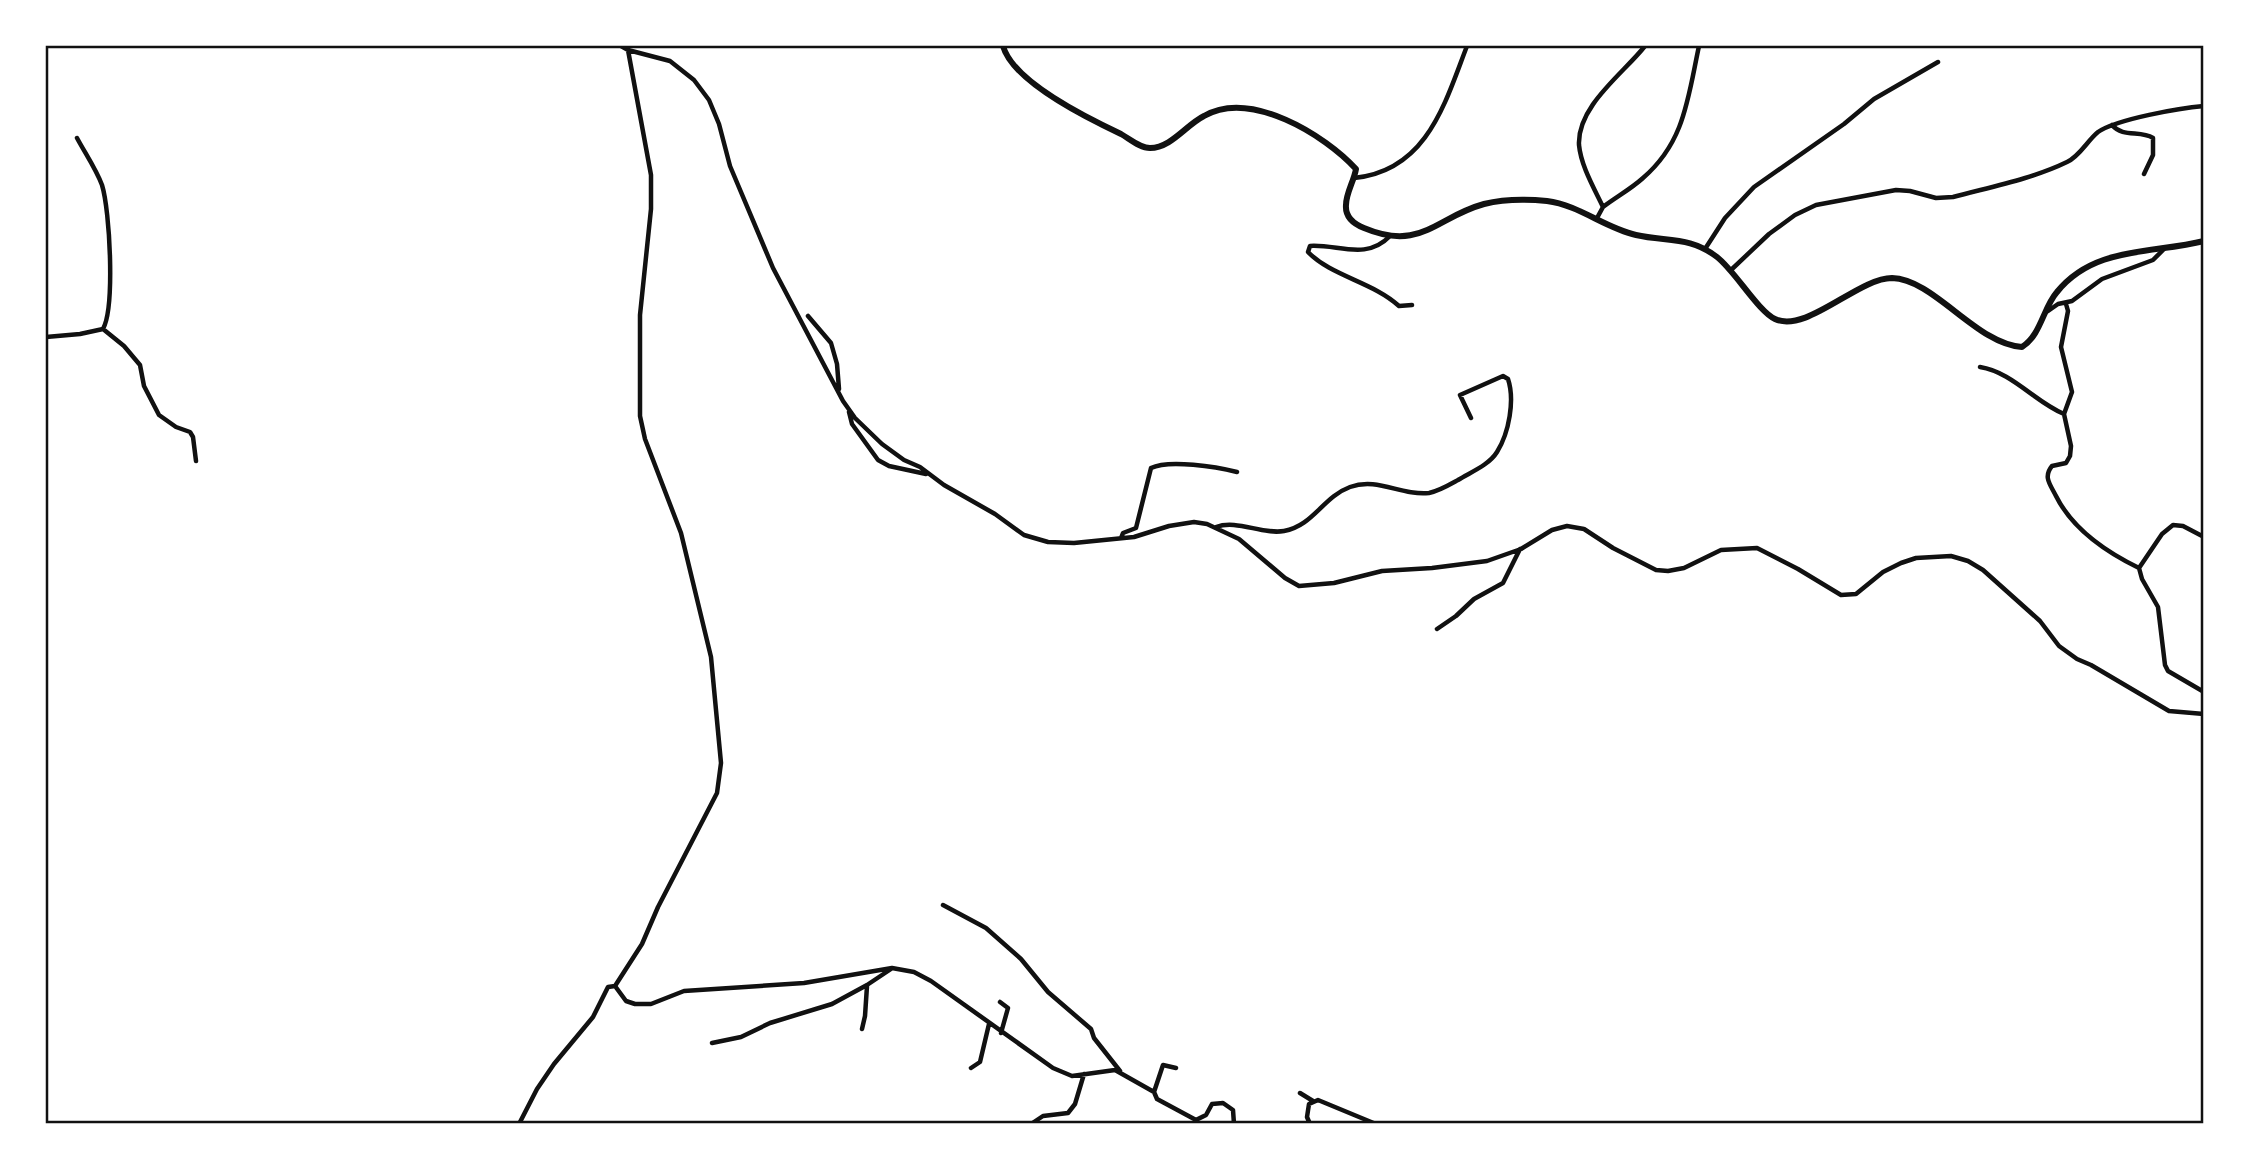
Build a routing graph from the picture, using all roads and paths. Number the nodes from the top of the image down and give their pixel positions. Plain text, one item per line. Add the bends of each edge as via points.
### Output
1 (621, 46) edge
2 (1003, 46) edge
3 (1467, 46) edge
4 (1645, 46) edge
5 (1699, 46) edge
6 (628, 50) junction
7 (1938, 62) dead end
8 (2203, 106) edge
9 (2112, 125) junction
10 (76, 138) dead end
11 (2144, 174) dead end
12 (1354, 178) junction
13 (1603, 207) junction
14 (1597, 218) junction
15 (1390, 236) junction
16 (2203, 241) edge
17 (2165, 248) junction
18 (1705, 249) junction
19 (1731, 270) junction
20 (2066, 304) junction
21 (1412, 305) dead end
22 (808, 316) dead end
23 (2042, 318) junction
24 (103, 329) junction
25 (46, 337) edge
26 (1980, 367) dead end
27 (840, 393) junction
28 (848, 408) junction
29 (2064, 414) junction
30 (1471, 418) dead end
31 (196, 461) dead end
32 (1237, 472) dead end
33 (930, 475) junction
34 (1215, 528) junction
35 (2203, 537) edge
36 (1121, 538) junction
37 (1521, 548) junction
38 (2139, 568) junction
39 (1437, 629) dead end
40 (2203, 692) edge
41 (2203, 714) edge
42 (943, 905) dead end
43 (892, 968) junction
44 (867, 985) junction
45 (615, 986) junction
46 (1000, 1002) dead end
47 (989, 1024) junction
48 (862, 1028) dead end
49 (1001, 1032) junction
50 (712, 1042) dead end
51 (971, 1068) dead end
52 (1176, 1068) dead end
53 (1121, 1072) junction
54 (1084, 1073) junction
55 (1154, 1092) junction
56 (1300, 1093) dead end
57 (1313, 1101) junction
58 (519, 1124) edge
59 (1031, 1124) edge
60 (1234, 1124) edge
61 (1310, 1124) edge
62 (1376, 1124) edge

1 - 6 street
2 - 12 street via 1052,98 1144,147 1166,144 1214,110 1244,107 1287,122 1332,146 1356,169
3 - 12 street via 1438,118 1420,144 1386,170
4 - 13 street via 1602,93 1580,135 1581,154
5 - 13 street via 1674,143 1644,178
6 - 27 street via 670,61 694,80 709,100 730,166 773,268
6 - 45 street via 651,175 640,315 640,416 695,587 713,669 721,774 718,793 642,944
7 - 18 street via 1874,99 1754,187 1725,218
8 - 9 street
9 - 11 street via 2120,132 2153,138 2153,155
9 - 19 street via 2096,134 2070,161 1953,197 1896,190 1816,205 1769,234
10 - 24 street via 102,186 111,272 110,309
12 - 15 street via 1346,204 1348,215 1361,227
13 - 14 street
14 - 15 street via 1553,202 1499,201 1469,209 1425,233
14 - 18 street via 1635,235 1682,240
15 - 21 street via 1359,251 1320,245 1310,246 1308,252 1399,306
16 - 17 street
17 - 20 street via 2153,260 2102,279
17 - 23 street via 2119,255 2085,267 2054,294
18 - 19 street
19 - 23 street via 1767,313 1780,321 1800,320 1891,278 1916,286 2009,345 2027,343
20 - 23 street via 2058,304
20 - 29 street via 2061,348 2071,392
22 - 27 street via 831,343
24 - 25 street
24 - 31 street via 140,365 144,386 162,419 190,432
26 - 29 street via 1998,372
27 - 28 street
28 - 33 street via 873,437
28 - 33 street via 852,424 878,460
29 - 38 street via 2070,456 2066,463 2049,468 2050,486 2075,524
30 - 34 street via 1460,395 1495,378 1508,379 1510,411 1497,453 1444,487 1424,493 1366,484 1342,491 1298,528 1275,532 1224,524
32 - 36 street via 1182,464 1151,468 1136,528
33 - 36 street via 1024,535 1062,543
34 - 36 street via 1194,522
34 - 37 street via 1239,539 1293,583 1306,586 1382,571 1487,561
35 - 38 street via 2173,525
37 - 39 street via 1503,583
37 - 41 street via 1560,527 1576,527 1641,564 1668,571 1693,565 1721,550 1757,548 1835,592 1849,595 1901,563 1951,556 1983,570 2077,659 2169,711
38 - 40 street via 2158,607 2168,671
42 - 53 street via 986,928 1015,954 1048,992 1091,1030
43 - 44 street
43 - 45 street via 804,983 684,991 651,1004 626,1001
43 - 47 street via 931,981
44 - 48 street
44 - 50 street via 808,1013 741,1037
45 - 58 street via 608,987 593,1017 548,1072
46 - 49 street via 1007,1008
47 - 49 street
47 - 51 street via 980,1062
49 - 54 street via 1053,1068 1072,1076
52 - 55 street via 1163,1065
53 - 54 street
53 - 55 street
54 - 59 street via 1068,1113 1043,1116
55 - 60 street via 1157,1099 1196,1119 1206,1115 1212,1104 1223,1103 1233,1110
56 - 57 street
57 - 61 street via 1308,1109
57 - 62 street

